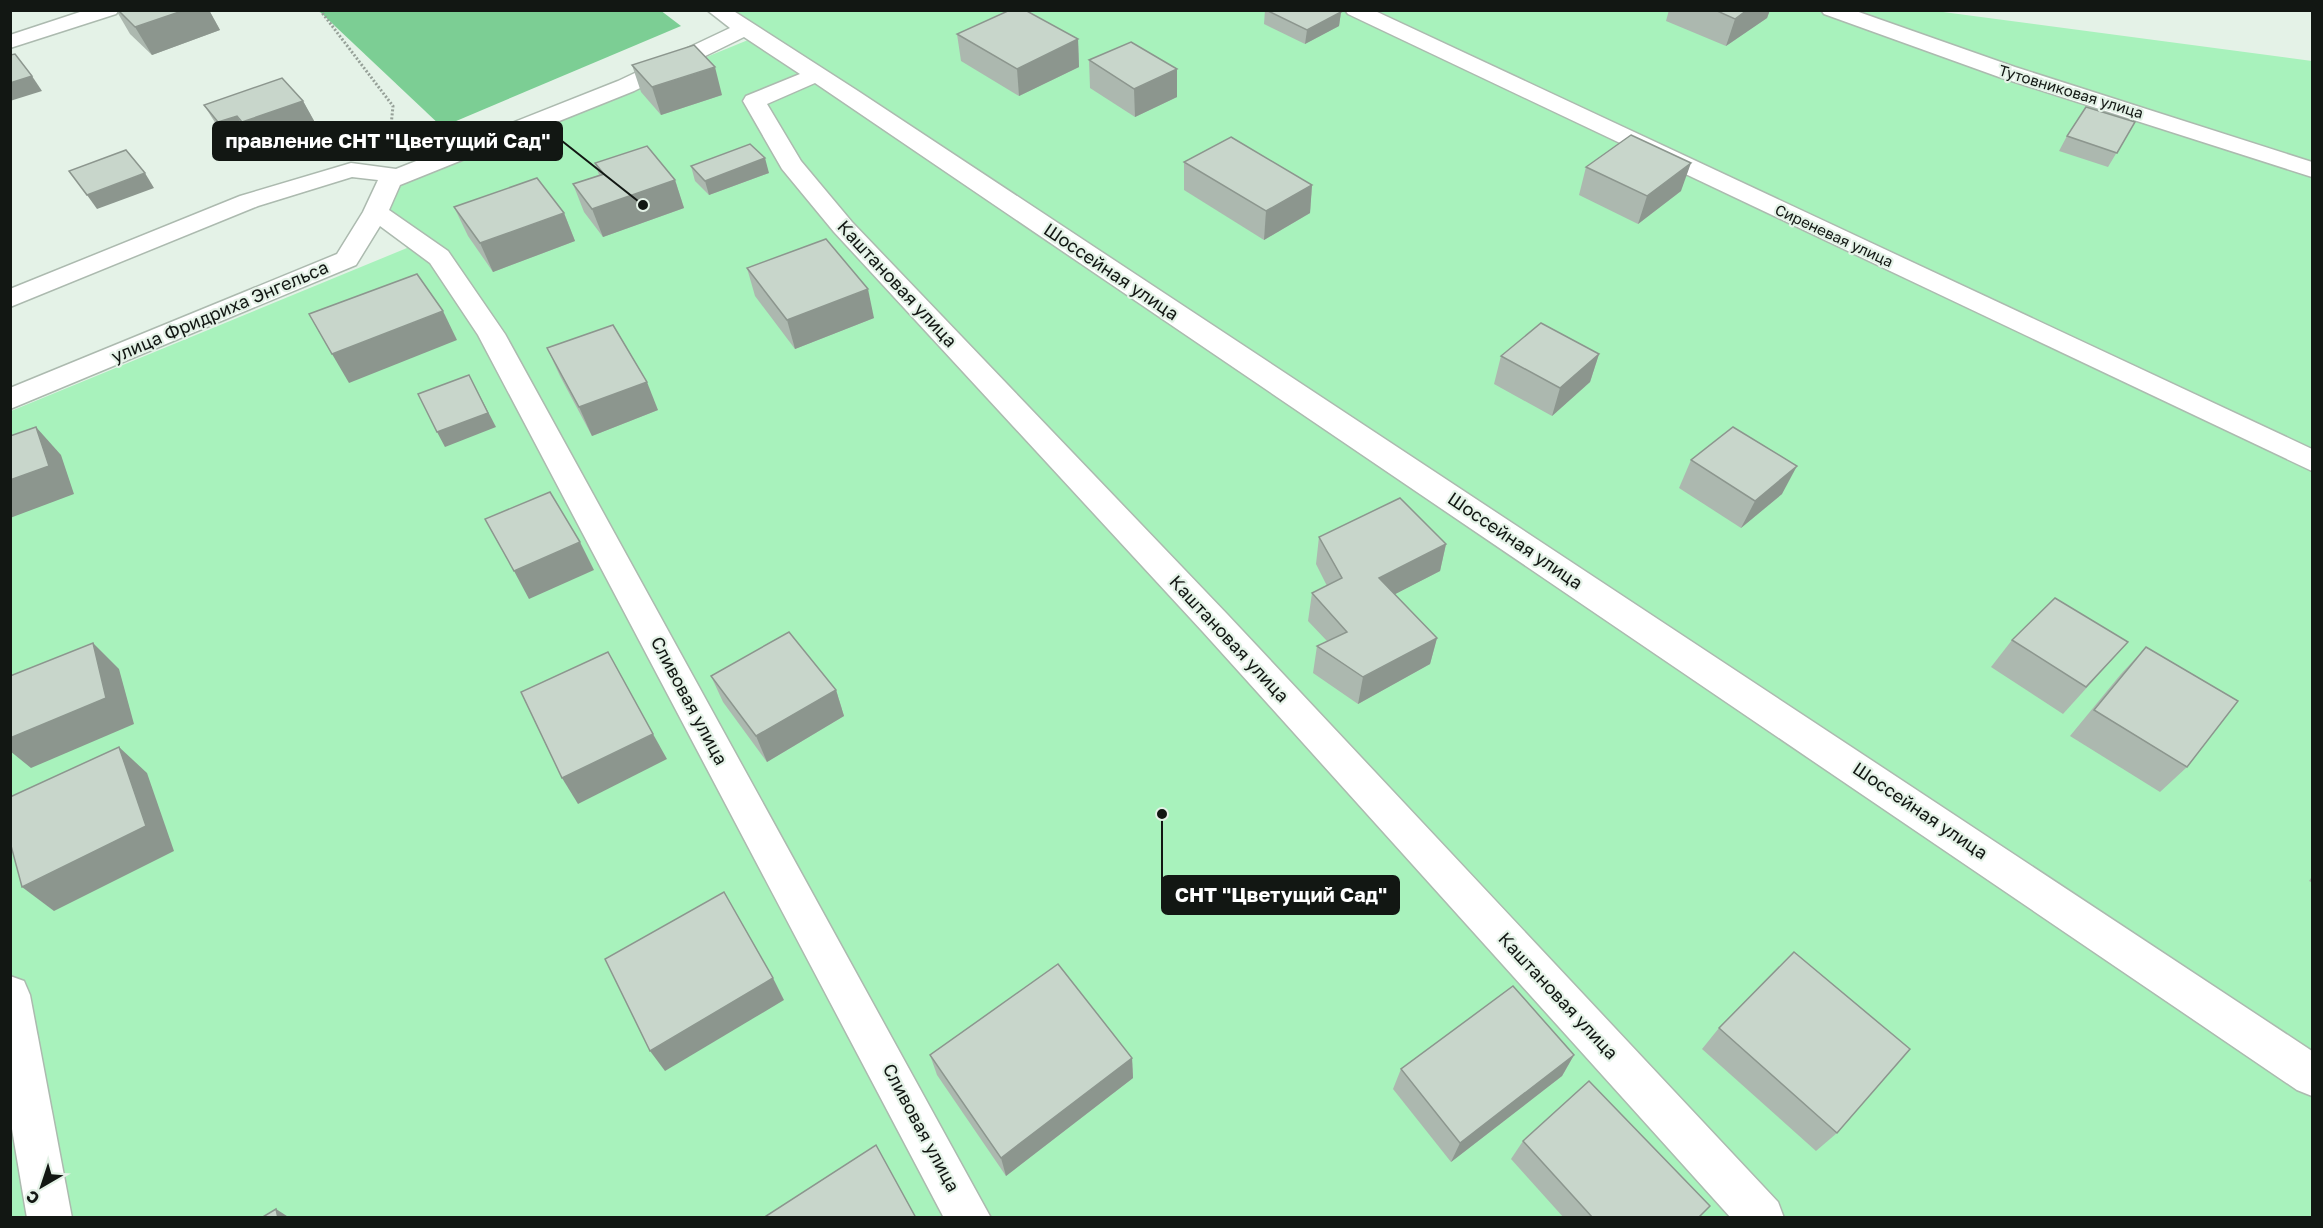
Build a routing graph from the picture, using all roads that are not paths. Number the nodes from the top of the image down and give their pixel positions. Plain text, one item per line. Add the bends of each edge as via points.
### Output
1 (109, 10) edge
2 (717, 10) edge
3 (1355, 10) edge
4 (1831, 10) edge
5 (744, 29) junction
6 (10, 42) edge
7 (816, 75) junction
8 (2313, 170) edge
9 (388, 176) junction
10 (375, 212) junction
11 (10, 299) edge
12 (10, 399) edge
13 (2313, 461) edge
14 (10, 995) edge
15 (2313, 1075) edge
16 (50, 1218) edge
17 (969, 1218) edge
18 (1762, 1218) edge

1 - 6 street
2 - 5 street, Шоссейная улица
3 - 13 street, Сиреневая улица
4 - 8 street, Тутовниковая улица via 2007,72
5 - 7 street, Шоссейная улица
5 - 9 street via 626,86
7 - 15 street, Шоссейная улица
7 - 18 street, Каштановая улица via 754,101 791,164 843,227 1223,631
9 - 10 street, улица Фридриха Энгельса
9 - 11 street via 351,170 249,201
10 - 12 street, улица Фридриха Энгельса via 347,259
10 - 17 street, Сливовая улица via 439,257 491,334
14 - 16 street

